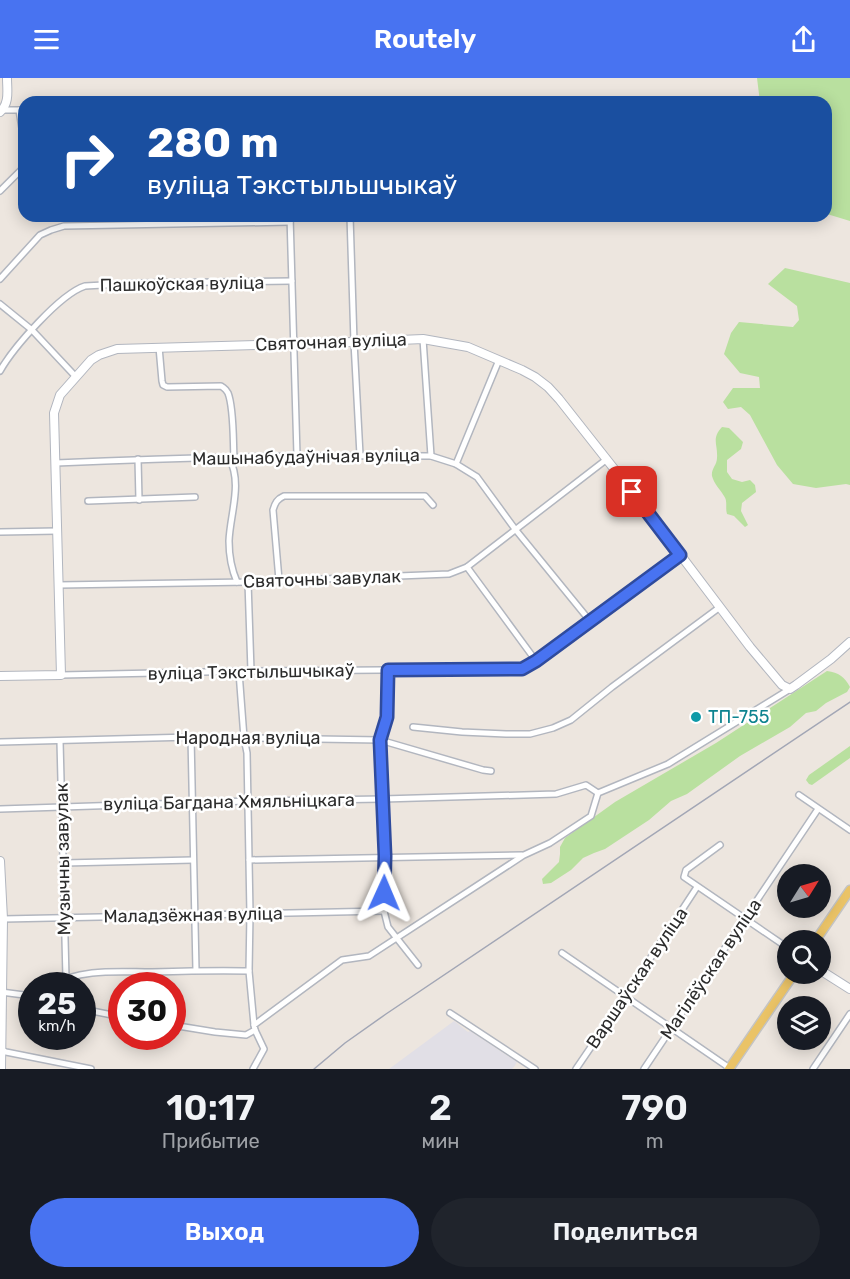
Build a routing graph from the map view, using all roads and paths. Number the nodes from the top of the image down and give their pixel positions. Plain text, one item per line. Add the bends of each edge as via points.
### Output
1 (8, 78) edge
2 (18, 110) edge
3 (1, 111) edge
4 (18, 173) edge
5 (0, 191) edge
6 (193, 222) edge
7 (290, 222) edge
8 (350, 222) edge
9 (0, 279) edge
10 (292, 281) junction
11 (0, 304) edge
12 (32, 330) junction
13 (423, 339) junction
14 (354, 342) junction
15 (295, 344) junction
16 (159, 347) junction
17 (499, 360) junction
18 (0, 371) edge
19 (76, 377) junction
20 (297, 455) junction
21 (360, 455) junction
22 (431, 456) junction
23 (231, 458) junction
24 (138, 459) junction
25 (607, 459) junction
26 (56, 463) junction
27 (456, 464) junction
28 (195, 497) dead end
29 (139, 500) junction
30 (88, 501) dead end
31 (433, 505) dead end
32 (515, 529) junction
33 (57, 531) junction
34 (0, 532) edge
35 (680, 555) junction
36 (467, 567) junction
37 (279, 580) junction
38 (237, 582) junction
39 (248, 582) junction
40 (58, 585) junction
41 (720, 607) junction
42 (590, 621) junction
43 (850, 642) edge
44 (536, 661) junction
45 (388, 670) junction
46 (251, 671) junction
47 (238, 672) junction
48 (61, 675) junction
49 (0, 676) edge
50 (790, 689) junction
51 (413, 727) dead end
52 (191, 738) junction
53 (244, 738) junction
54 (380, 740) junction
55 (60, 741) junction
56 (0, 742) edge
57 (491, 771) dead end
58 (598, 793) junction
59 (799, 795) dead end
60 (383, 799) junction
61 (248, 801) junction
62 (192, 803) junction
63 (62, 806) junction
64 (0, 809) edge
65 (818, 809) junction
66 (850, 830) edge
67 (720, 845) dead end
68 (524, 855) junction
69 (385, 856) junction
70 (193, 860) junction
71 (249, 860) junction
72 (0, 861) edge
73 (64, 863) junction
74 (698, 887) junction
75 (850, 890) edge
76 (384, 911) junction
77 (249, 914) junction
78 (194, 915) junction
79 (65, 918) junction
80 (3, 919) junction
81 (744, 919) junction
82 (823, 930) edge
83 (396, 938) junction
84 (777, 941) edge
85 (562, 953) dead end
86 (418, 965) dead end
87 (196, 970) junction
88 (249, 970) junction
89 (66, 972) edge
90 (96, 974) edge
91 (831, 977) edge
92 (787, 984) edge
93 (850, 989) edge
94 (1, 992) edge
95 (18, 994) edge
96 (626, 997) junction
97 (450, 1013) dead end
98 (850, 1014) edge
99 (186, 1027) edge
100 (255, 1027) junction
101 (671, 1028) junction
102 (1, 1049) edge
103 (1, 1069) edge
104 (91, 1069) edge
105 (253, 1069) edge
106 (535, 1069) edge
107 (576, 1069) edge
108 (644, 1069) edge
109 (730, 1069) edge
110 (813, 1069) edge

1 - 3 street via 7,101
2 - 3 street
4 - 5 street
6 - 9 street via 64,226 40,236
7 - 10 street
8 - 14 street
10 - 12 street, Пашкоўская вуліца via 85,286 69,294
10 - 15 street
11 - 12 street
12 - 18 street, Пашкоўская вуліца
12 - 19 street
13 - 14 street, Святочная вуліца
13 - 17 street, Святочная вуліца via 468,347
13 - 22 street
14 - 15 street, Святочная вуліца
14 - 21 street
15 - 16 street, Святочная вуліца
15 - 20 street
16 - 19 street, Святочная вуліца via 107,351 91,360
16 - 23 street via 163,385 224,387 231,404
17 - 25 street, Святочная вуліца via 548,387
17 - 27 street
19 - 26 street, Святочная вуліца via 60,395 54,412
20 - 21 street, Машынабудаўнічая вуліца
20 - 23 street, Машынабудаўнічая вуліца
21 - 22 street, Машынабудаўнічая вуліца
22 - 27 street, Машынабудаўнічая вуліца
23 - 24 street, Машынабудаўнічая вуліца
23 - 38 street via 236,479 229,539 231,567
24 - 26 street, Машынабудаўнічая вуліца
24 - 29 street
25 - 32 street
25 - 35 street, Святочная вуліца
26 - 33 street, Святочная вуліца
27 - 32 street, Машынабудаўнічая вуліца via 477,477
28 - 29 street
29 - 30 street
31 - 37 street via 425,496 284,496 273,510
32 - 36 street
32 - 42 street, Машынабудаўнічая вуліца
33 - 34 street
33 - 40 street, Святочная вуліца
35 - 41 street, Святочная вуліца
35 - 42 street, вуліца Тэкстыльшчыкаў
36 - 37 street, Святочны завулак via 449,574
36 - 44 street
37 - 39 street, Святочны завулак
38 - 39 street, Святочны завулак
38 - 40 street, Святочны завулак
39 - 46 street
40 - 48 street, Святочная вуліца
41 - 50 street, Святочная вуліца via 758,657
41 - 51 street via 572,720 553,728 530,734 506,734
42 - 44 street, вуліца Тэкстыльшчыкаў
43 - 50 street
44 - 45 street, вуліца Тэкстыльшчыкаў via 522,669
45 - 46 street, вуліца Тэкстыльшчыкаў
45 - 54 street via 387,717
46 - 47 street, вуліца Тэкстыльшчыкаў
47 - 48 street, вуліца Тэкстыльшчыкаў
47 - 53 street
48 - 49 street, вуліца Тэкстыльшчыкаў
50 - 58 street via 668,764
52 - 53 street, Народная вуліца
52 - 55 street, Народная вуліца
52 - 62 street
53 - 54 street, Народная вуліца
53 - 61 street via 248,753
54 - 57 street, Народная вуліца
54 - 60 street
55 - 56 street, Народная вуліца
55 - 63 street, Музычны завулак
58 - 60 street, вуліца Багдана Хмяльніцкага via 586,785 556,794
58 - 68 street via 591,816
59 - 65 street
60 - 61 street, вуліца Багдана Хмяльніцкага
60 - 69 street
61 - 62 street, вуліца Багдана Хмяльніцкага
61 - 71 street
62 - 63 street, вуліца Багдана Хмяльніцкага
62 - 70 street
63 - 64 street, вуліца Багдана Хмяльніцкага
63 - 73 street, Музычны завулак
65 - 66 street
65 - 81 street, Магілёўская вуліца
67 - 74 street via 686,870 684,877
68 - 69 street
68 - 83 street
69 - 71 street
69 - 76 street
70 - 73 street
70 - 78 street
71 - 77 street
72 - 80 street
73 - 79 street, Музычны завулак
74 - 81 street
74 - 96 street, Варшаўская вуліца
75 - 82 main road
76 - 77 street, Маладзёжная вуліца
76 - 83 street
77 - 78 street, Маладзёжная вуліца
77 - 88 street
78 - 79 street, Маладзёжная вуліца
78 - 87 street
79 - 80 street, Маладзёжная вуліца
79 - 89 street, Музычны завулак
80 - 94 street
81 - 84 street
81 - 101 street, Магілёўская вуліца
83 - 86 street
83 - 100 street via 369,956 342,960
85 - 96 street
87 - 88 street
87 - 90 street
88 - 100 street
91 - 93 street
92 - 109 main road
94 - 95 street
94 - 102 street
96 - 101 street
96 - 107 street, Варшаўская вуліца
97 - 106 street
98 - 110 street
99 - 100 street via 246,1035
100 - 105 street via 264,1049
101 - 108 street, Магілёўская вуліца
101 - 109 street
102 - 103 street
102 - 104 street

